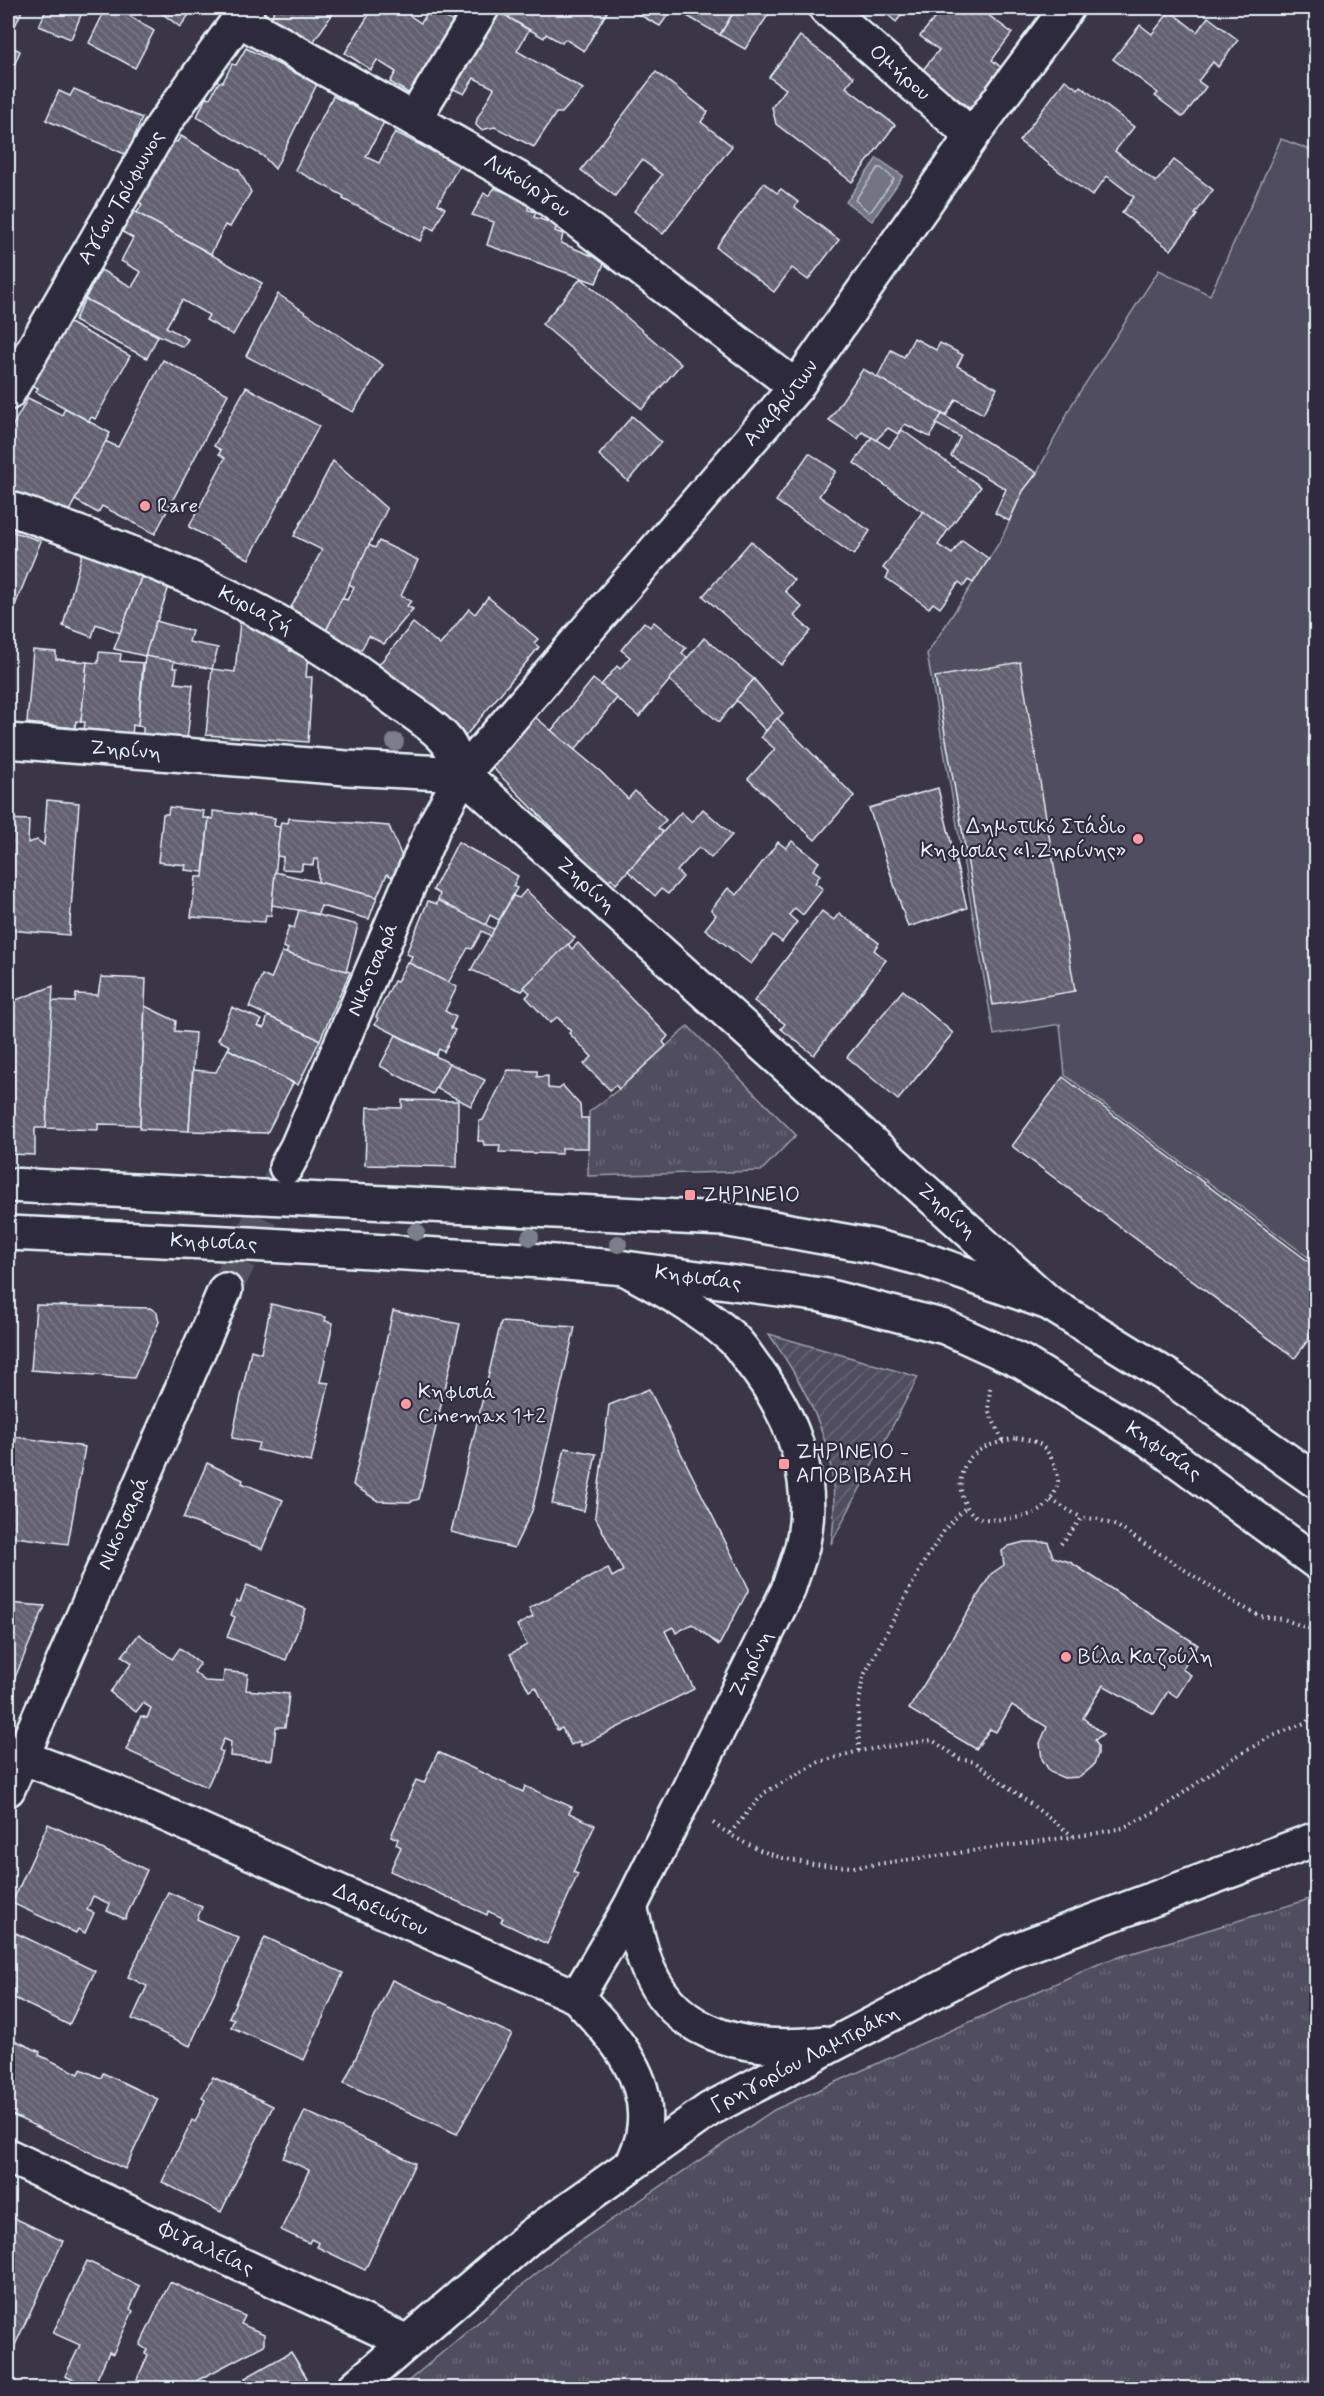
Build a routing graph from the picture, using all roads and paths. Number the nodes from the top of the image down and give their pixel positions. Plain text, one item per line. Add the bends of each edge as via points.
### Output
1 (482, 8) edge
2 (826, 8) edge
3 (1067, 8) edge
4 (243, 14) edge
5 (414, 119) junction
6 (972, 136) junction
7 (796, 387) junction
8 (8, 393) edge
9 (8, 508) edge
10 (8, 741) edge
11 (463, 774) junction
12 (286, 1167) tunnel mouth
13 (8, 1185) edge
14 (8, 1233) edge
15 (625, 1268) junction
16 (225, 1290) tunnel mouth
17 (1049, 1303) junction
18 (1001, 1352) junction
19 (1003, 1441) junction
20 (1317, 1481) edge
21 (1051, 1500) junction
22 (965, 1508) junction
23 (1082, 1518) junction
24 (1061, 1544) dead end
25 (1317, 1562) edge
26 (1317, 1639) edge
27 (1317, 1706) edge
28 (859, 1751) junction
29 (15, 1756) edge
30 (8, 1789) edge
31 (683, 1802) junction
32 (730, 1833) junction
33 (1074, 1837) junction
34 (1317, 1839) edge
35 (630, 1907) junction
36 (577, 1997) junction
37 (839, 2041) junction
38 (8, 2156) edge
39 (634, 2161) junction
40 (407, 2342) junction
41 (354, 2388) edge

1 - 5 street
2 - 6 street, Ομήρου
3 - 6 street, Αναβρύτων
4 - 5 street, Λυκούργου
4 - 8 street, Αγίου Τρύφωνος via 163,125
5 - 7 street, Λυκούργου via 533,187
6 - 7 street, Αναβρύτων
7 - 11 street, Αναβρύτων
9 - 11 street, Κυριαζή via 174,570 278,622 351,665 445,738
10 - 11 street, Ζηρίνη
11 - 12 street, Νικοτσαρά via 434,826
11 - 17 street, Ζηρίνη
13 - 17 street via 724,1218 903,1254
14 - 15 street, Κηφισίας
15 - 18 street, Κηφισίας via 822,1295 945,1327
15 - 31 street, Ζηρίνη via 686,1302 732,1337 785,1413 799,1449 805,1481 807,1510 802,1546 788,1590
16 - 29 street, Νικοτσαρά
17 - 20 street via 1168,1377
18 - 19 path via 988,1410
18 - 25 street, Κηφισίας via 1092,1402 1148,1439
19 - 21 path via 1016,1438 1040,1444 1054,1463 1058,1483
19 - 22 path via 976,1452 963,1470 960,1486
21 - 22 path via 1040,1510 1000,1520 978,1518
21 - 23 path
22 - 28 path via 925,1560 862,1677
23 - 24 path
23 - 26 path via 1117,1527 1237,1604 1260,1616 1310,1629
27 - 33 path via 1306,1722 1230,1760 1162,1808 1123,1828
28 - 32 path via 819,1762 780,1783 764,1794
28 - 33 path via 932,1740 960,1759 975,1762
29 - 30 street
29 - 36 street, Δαρειώτου via 117,1794
31 - 32 path
31 - 35 street, Ζηρίνη
32 - 33 path via 781,1859 856,1867
34 - 37 street, Γρηγορίου Λαμπράκη via 1010,1952
35 - 36 street, Ζηρίνη
35 - 37 street via 648,1970 683,2018 719,2036 766,2046
36 - 39 street, Δαρειώτου via 615,2039 636,2073 645,2108 643,2135
37 - 39 street, Γρηγορίου Λαμπράκη via 710,2109
38 - 40 street, Φιγαλείας
39 - 40 street, Γρηγορίου Λαμπράκη via 532,2235
40 - 41 street, Γρηγορίου Λαμπράκη

